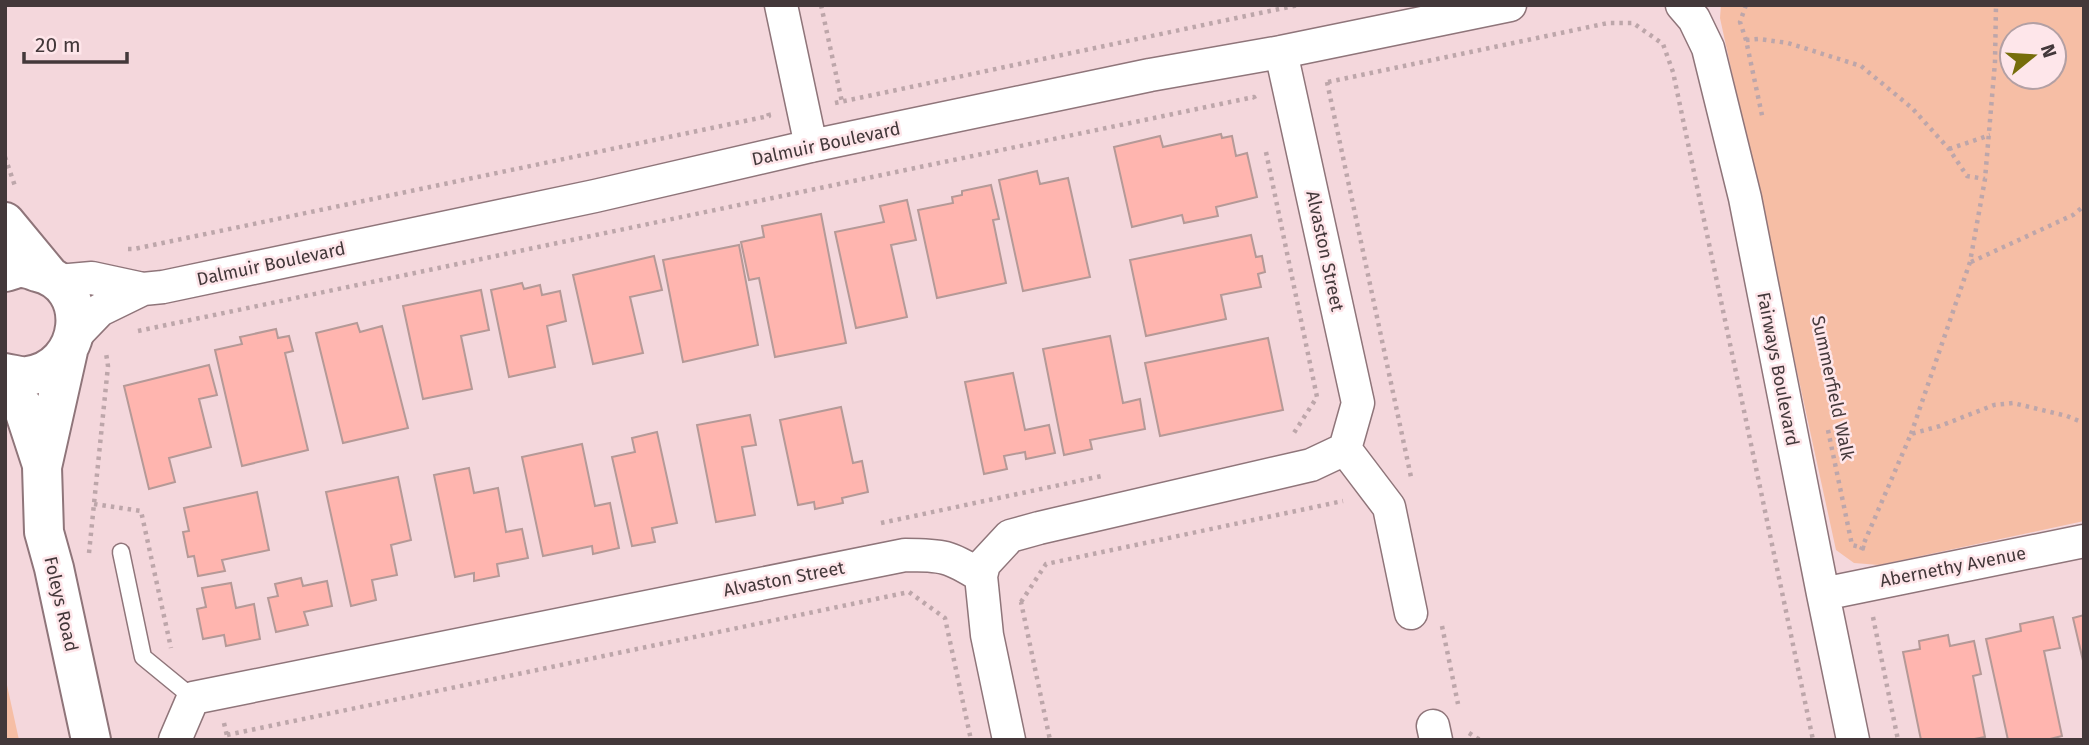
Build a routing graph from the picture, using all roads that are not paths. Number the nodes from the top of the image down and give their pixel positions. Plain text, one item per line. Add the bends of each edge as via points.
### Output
1 (781, 5) edge
2 (1510, 5) edge
3 (1682, 5) edge
4 (1281, 52) junction
5 (811, 146) junction
6 (5, 222) edge
7 (5, 272) edge
8 (53, 278) junction
9 (142, 289) junction
10 (71, 344) junction
11 (5, 373) edge
12 (5, 379) edge
13 (1345, 449) junction
14 (42, 467) junction
15 (2084, 541) edge
16 (121, 552) dead end
17 (981, 576) junction
18 (1823, 594) junction
19 (1411, 614) dead end
20 (193, 698) junction
21 (91, 740) edge
22 (175, 740) edge
23 (1009, 740) edge
24 (1853, 740) edge

1 - 5 street
2 - 4 street, Dalmuir Boulevard
3 - 18 street, Fairways Boulevard via 1695,19 1708,48 1745,198
4 - 5 street, Dalmuir Boulevard
4 - 13 street, Alvaston Street via 1358,402
5 - 9 street, Dalmuir Boulevard via 595,196
6 - 8 street
7 - 8 street via 21,268
8 - 9 street, Dalmuir Boulevard via 92,278
8 - 10 street, Foleys Road via 70,297 76,317
9 - 10 street, Dalmuir Boulevard via 100,310
10 - 11 street via 50,369 26,376
10 - 14 street, Foleys Road
12 - 14 street, Foleys Road via 23,407
13 - 17 street via 1311,465 1010,536 984,564
13 - 19 street via 1390,507
14 - 21 street, Foleys Road via 44,533
15 - 18 street, Abernethy Avenue
16 - 20 lane via 143,657
17 - 20 street, Alvaston Street via 954,559 905,555
17 - 23 street via 987,635
18 - 24 street, Fairways Boulevard
20 - 22 street

